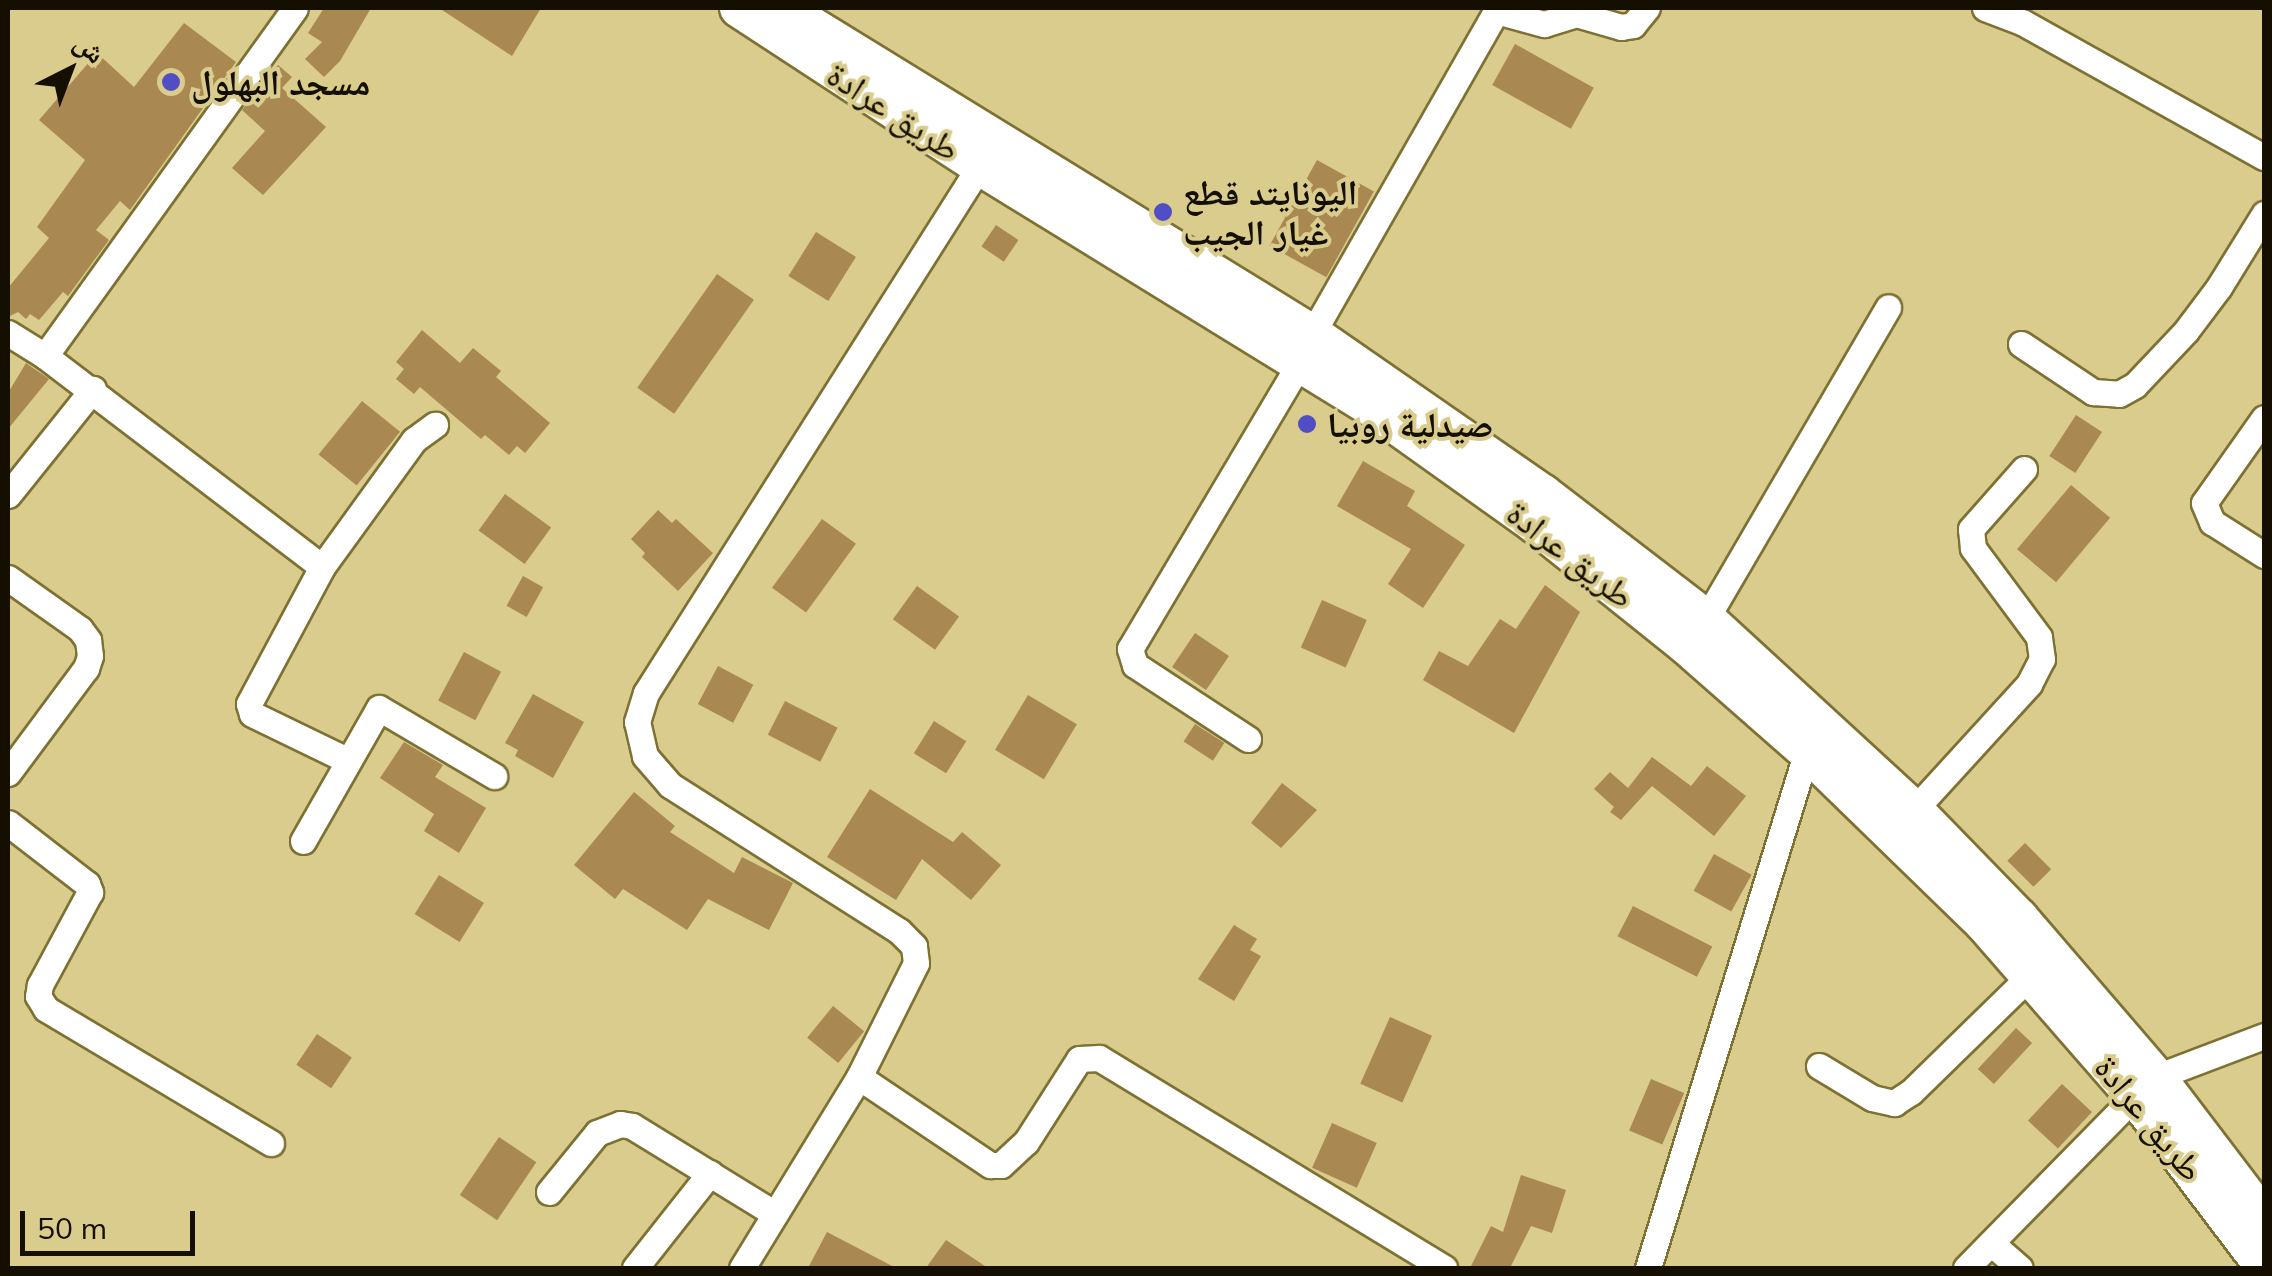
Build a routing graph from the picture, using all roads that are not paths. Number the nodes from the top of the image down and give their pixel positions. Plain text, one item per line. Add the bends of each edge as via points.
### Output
1 (296, 8) edge
2 (739, 8) edge
3 (785, 8) edge
4 (1646, 8) edge
5 (1986, 8) edge
6 (2026, 14) edge
7 (988, 152) junction
8 (2264, 157) edge
9 (2264, 214) edge
10 (1888, 306) dead end
11 (8, 332) edge
12 (2021, 344) dead end
13 (1306, 349) junction
14 (45, 356) junction
15 (92, 389) junction
16 (2264, 418) edge
17 (436, 425) dead end
18 (2024, 469) dead end
19 (8, 496) edge
20 (2264, 554) edge
21 (322, 567) junction
22 (8, 578) edge
23 (1706, 619) junction
24 (1248, 739) dead end
25 (1807, 751) junction
26 (347, 760) junction
27 (8, 773) edge
28 (494, 776) dead end
29 (1914, 810) junction
30 (8, 823) edge
31 (303, 841) dead end
32 (2030, 976) junction
33 (2264, 1036) edge
34 (1819, 1066) dead end
35 (859, 1077) junction
36 (2145, 1086) junction
37 (270, 1143) dead end
38 (710, 1173) junction
39 (549, 1192) dead end
40 (772, 1212) junction
41 (2264, 1220) edge
42 (1991, 1243) junction
43 (2264, 1266) edge
44 (636, 1268) edge
45 (742, 1268) edge
46 (1444, 1268) edge
47 (1648, 1268) edge
48 (1966, 1268) edge
49 (2020, 1268) edge

1 - 14 street
2 - 7 main road, طريق عرادة
3 - 7 main road, طريق عرادة
4 - 13 street via 1633,25 1621,27 1576,14 1544,24 1496,11
5 - 6 street
6 - 8 street
7 - 13 main road, طريق عرادة
7 - 35 street via 646,693 637,722 644,756 670,786 899,930 914,946 916,963
9 - 12 street via 2219,288 2134,386 2119,394 2093,392
10 - 23 street
11 - 14 street
13 - 23 main road, طريق عرادة via 1544,494
13 - 24 street via 1130,649 1135,665
13 - 25 main road, طريق عرادة via 1370,406 1534,523 1685,644
14 - 15 street
15 - 19 street
15 - 21 street
16 - 20 street via 2204,504 2212,522
17 - 21 street via 414,440
18 - 29 street via 1970,529 1973,548 2039,637 2042,659 2029,684
21 - 26 street via 249,704 252,714
22 - 27 street via 80,629 90,656
23 - 29 main road, طريق عرادة
25 - 32 main road, طريق عرادة
25 - 47 street
26 - 28 street via 379,708
26 - 31 street
29 - 36 main road, طريق عرادة via 2019,918
30 - 37 street via 90,892 40,985 46,1009
32 - 34 street via 1894,1104
32 - 36 main road, طريق عرادة
33 - 36 street
35 - 40 street
35 - 46 street via 990,1165 1001,1165 1026,1142 1079,1059 1100,1058
36 - 41 main road, طريق عرادة
36 - 42 street
36 - 43 main road, طريق عرادة
38 - 39 street via 632,1126 607,1125
38 - 40 street
38 - 44 street
40 - 45 street
42 - 48 street
42 - 49 street

